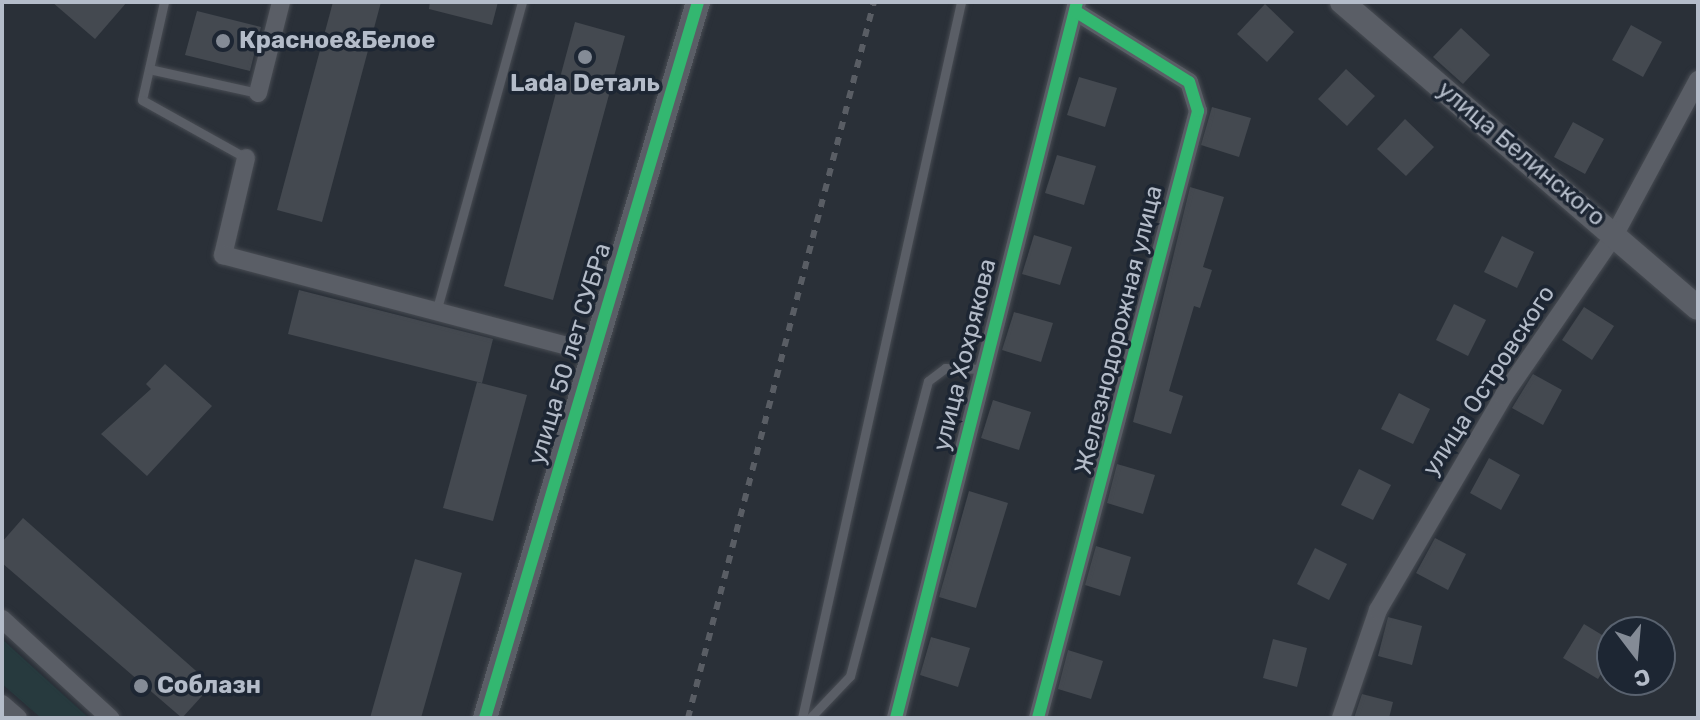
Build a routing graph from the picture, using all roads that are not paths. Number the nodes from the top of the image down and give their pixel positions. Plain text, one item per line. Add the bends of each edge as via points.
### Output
1 (164, 2) edge
2 (281, 2) edge
3 (522, 2) edge
4 (698, 2) edge
5 (961, 2) edge
6 (1342, 2) edge
7 (1076, 7) edge
8 (149, 69) junction
9 (1698, 80) edge
10 (258, 93) joint
11 (246, 158) joint
12 (1615, 234) junction
13 (1698, 308) edge
14 (436, 312) junction
15 (593, 353) junction
16 (985, 369) junction
17 (2, 619) edge
18 (2, 704) edge
19 (18, 718) edge
20 (110, 718) edge
21 (485, 718) edge
22 (802, 718) edge
23 (810, 718) edge
24 (896, 718) edge
25 (1038, 718) edge
26 (1341, 718) edge

1 - 8 lane
2 - 10 street
3 - 14 lane
4 - 15 street, улица 50 лет СУБРа
5 - 22 lane
6 - 12 street, улица Белинского
7 - 16 street, улица Хохрякова
7 - 25 street, Железнодорожная улица via 1189,82 1198,111
8 - 10 lane
8 - 11 lane via 142,100
9 - 12 street, улица Островского
11 - 14 street via 223,255
12 - 13 street, улица Белинского
12 - 26 street, улица Островского via 1504,395 1378,610
14 - 15 street
15 - 21 street, улица 50 лет СУБРа
16 - 23 lane via 945,368 928,381 850,676
16 - 24 street, улица Хохрякова
17 - 20 street
18 - 19 street

